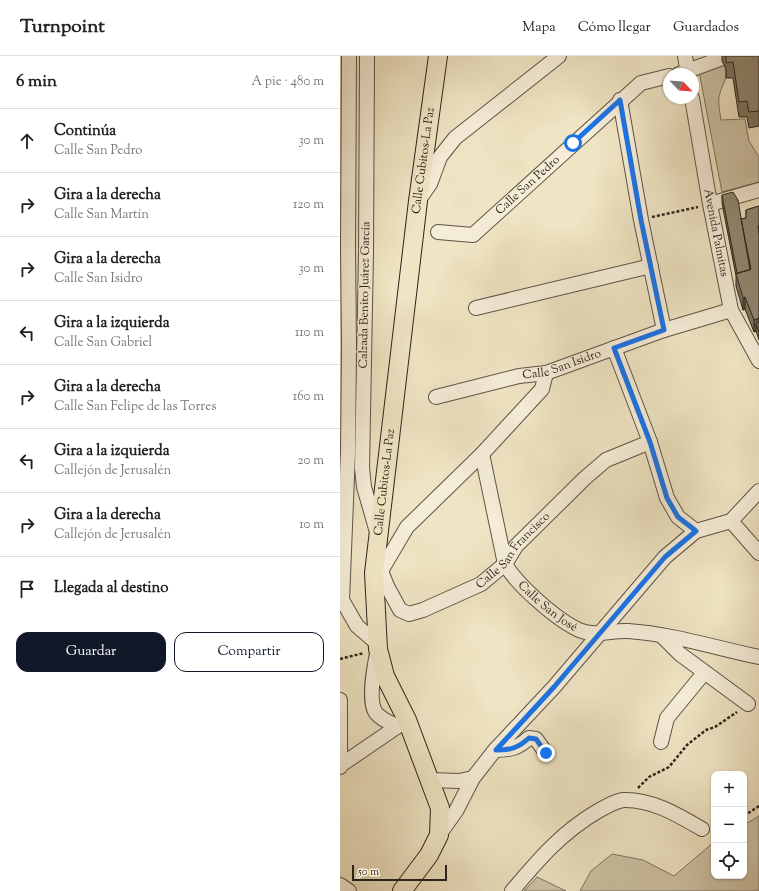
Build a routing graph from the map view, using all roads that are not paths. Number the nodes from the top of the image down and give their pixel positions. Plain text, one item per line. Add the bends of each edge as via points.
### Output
1 (367, 56) edge
2 (438, 56) edge
3 (559, 56) edge
4 (685, 56) edge
5 (728, 56) edge
6 (346, 58) edge
7 (685, 68) edge
8 (698, 68) edge
9 (663, 78) edge
10 (620, 100) junction
11 (693, 104) edge
12 (344, 145) edge
13 (759, 190) edge
14 (418, 201) junction
15 (710, 204) junction
16 (438, 232) dead end
17 (344, 247) edge
18 (651, 266) junction
19 (476, 308) dead end
20 (731, 310) junction
21 (664, 330) junction
22 (345, 344) edge
23 (614, 348) junction
24 (759, 361) edge
25 (546, 373) junction
26 (436, 397) dead end
27 (650, 442) junction
28 (344, 452) edge
29 (482, 454) junction
30 (759, 491) edge
31 (731, 520) junction
32 (696, 531) junction
33 (377, 532) junction
34 (342, 548) edge
35 (759, 553) edge
36 (505, 564) junction
37 (378, 572) junction
38 (599, 633) junction
39 (663, 636) junction
40 (378, 646) junction
41 (759, 657) edge
42 (704, 673) junction
43 (340, 700) edge
44 (748, 704) road end
45 (402, 723) junction
46 (661, 742) dead end
47 (496, 750) junction
48 (546, 753) dead end
49 (340, 766) edge
50 (473, 778) junction
51 (430, 780) junction
52 (702, 829) dead end
53 (439, 835) junction
54 (340, 885) edge
55 (406, 890) edge
56 (349, 891) edge
57 (512, 891) edge

1 - 33 street, Calzada Benito Juárez García via 362,468 364,487
2 - 14 main road, Calle Cubitos-La Paz
3 - 14 street via 455,138 440,157 430,184
4 - 7 street
5 - 8 street
6 - 12 street
9 - 10 street, Calle San Pedro via 641,83
10 - 16 street, Calle San Pedro via 480,229 473,234
10 - 18 street
11 - 15 street, Avenida Palmitas
12 - 17 street
13 - 15 street
14 - 33 main road, Calle Cubitos-La Paz
15 - 20 street, Avenida Palmitas
17 - 22 street
18 - 19 street
18 - 21 street
20 - 21 street, Calle San Isidro
20 - 24 street, Avenida Palmitas
21 - 23 street, Calle San Isidro
22 - 28 street
23 - 25 street, Calle San Isidro
23 - 27 street
25 - 26 street, Calle San Isidro via 519,376
25 - 29 street via 542,390
27 - 32 street via 667,498 678,517
27 - 36 street, Calle San Francisco via 606,460 516,546
28 - 34 street
29 - 36 street, Calle San José
29 - 37 street via 407,526
30 - 31 street
31 - 32 street
31 - 35 street
32 - 38 street via 665,557
33 - 37 main road, Calle Cubitos-La Paz
34 - 40 street via 342,600 357,626
36 - 37 street, Calle San Francisco via 481,584 409,614 400,610
36 - 38 street, Calle San José via 510,574 527,593 580,630
37 - 40 main road, Calle Cubitos-La Paz
38 - 39 street, Calle San José via 627,631
38 - 47 street
39 - 41 street, Calle San José
39 - 42 street
40 - 45 main road, Calle Cubitos-La Paz via 385,676
40 - 45 street via 373,669 375,712 381,718
42 - 44 street
42 - 46 street via 667,718
43 - 49 street
45 - 49 street
45 - 51 main road, Calle Cubitos-La Paz
47 - 48 street via 514,748 529,738 536,739
47 - 50 street
50 - 51 street via 459,782
50 - 53 street via 456,811
51 - 53 main road, Calle Cubitos-La Paz via 440,808
52 - 57 street via 656,805 622,800 582,820 557,840
53 - 55 main road, Calle Cubitos-La Paz
54 - 56 street

